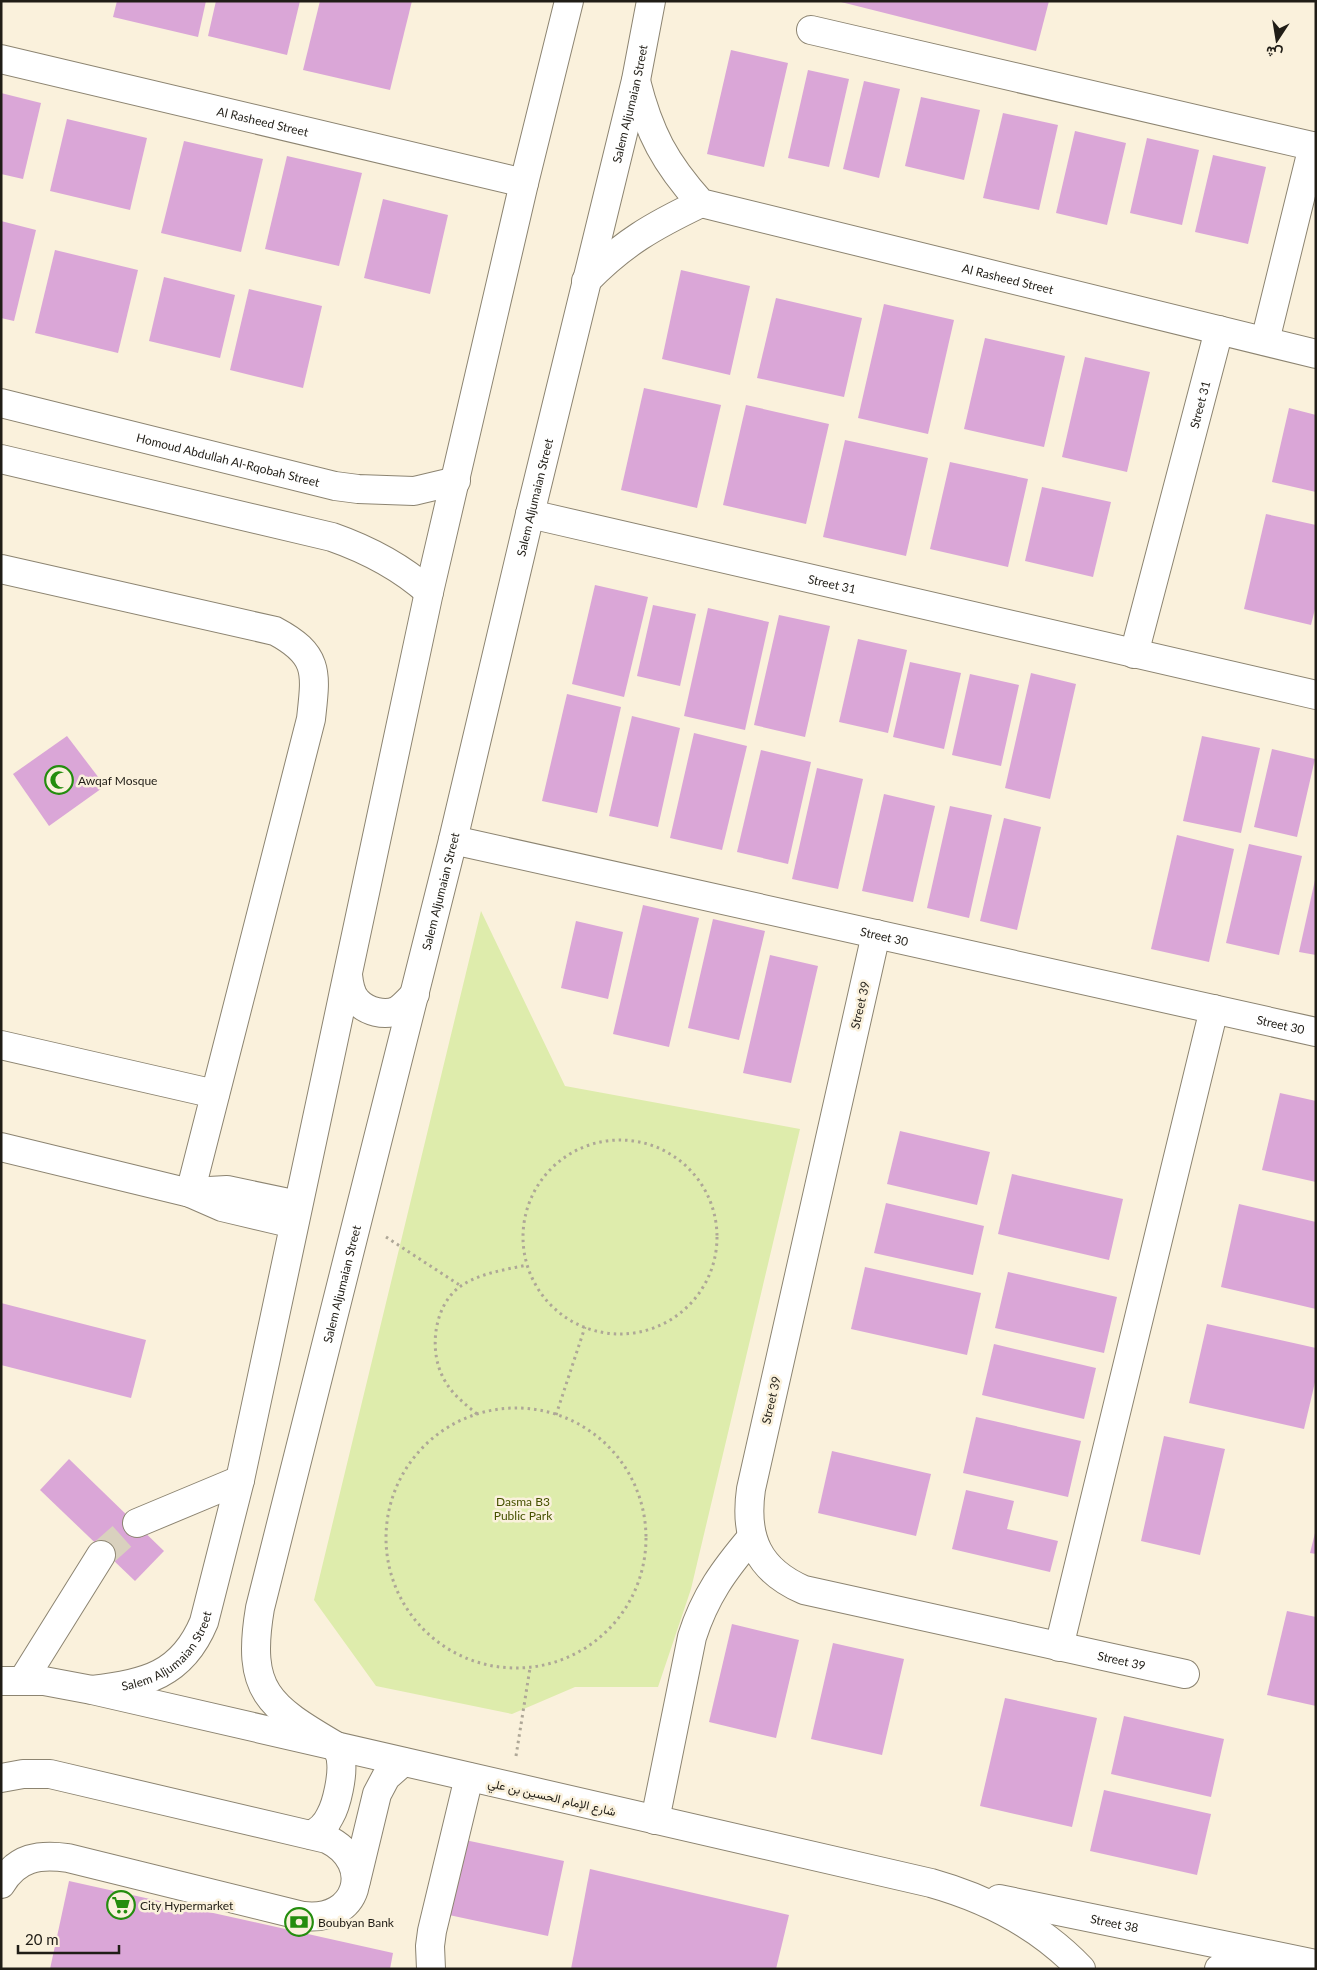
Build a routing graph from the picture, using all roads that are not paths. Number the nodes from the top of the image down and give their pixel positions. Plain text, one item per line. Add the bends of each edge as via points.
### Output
1 (569, 1) edge
2 (651, 1) edge
3 (812, 30) dead end
4 (1, 59) edge
5 (636, 80) junction
6 (1314, 146) edge
7 (524, 183) junction
8 (701, 203) junction
9 (586, 281) junction
10 (1219, 330) junction
11 (1265, 341) junction
12 (1316, 354) edge
13 (1, 403) edge
14 (1, 459) edge
15 (456, 481) junction
16 (530, 514) junction
17 (1, 569) edge
18 (429, 592) junction
19 (1134, 654) junction
20 (1316, 695) edge
21 (454, 840) junction
22 (876, 934) junction
23 (348, 975) junction
24 (415, 994) junction
25 (1214, 1009) junction
26 (1316, 1032) edge
27 (1, 1045) edge
28 (215, 1094) junction
29 (1, 1147) edge
30 (190, 1192) junction
31 (296, 1214) junction
32 (240, 1480) junction
33 (137, 1523) tunnel mouth
34 (752, 1537) junction
35 (101, 1555) tunnel mouth
36 (1059, 1647) junction
37 (1185, 1674) dead end
38 (12, 1680) edge
39 (92, 1690) junction
40 (336, 1746) junction
41 (403, 1762) junction
42 (1, 1778) edge
43 (469, 1778) junction
44 (655, 1820) junction
45 (310, 1835) junction
46 (356, 1881) junction
47 (1, 1884) edge
48 (950, 1888) junction
49 (1279, 1958) junction
50 (1316, 1964) edge
51 (431, 1969) edge
52 (1080, 1969) edge
53 (1219, 1969) edge

1 - 7 street, Salem Aljumaian Street
2 - 5 street, Salem Aljumaian Street
3 - 6 street
4 - 7 street, Al Rasheed Street
5 - 8 street via 654,138 667,161
5 - 9 street, Salem Aljumaian Street
6 - 11 street
7 - 15 street, Salem Aljumaian Street
8 - 9 street via 626,244
8 - 10 street, Al Rasheed Street
9 - 16 street, Salem Aljumaian Street
10 - 11 street, Al Rasheed Street
10 - 19 street, Street 31
11 - 12 street, Al Rasheed Street
13 - 15 street, Homoud Abdullah Al-Rqobah Street via 335,486 414,490
14 - 18 street via 332,537 397,566
15 - 18 street, Salem Aljumaian Street
16 - 19 street, Street 31
16 - 21 street, Salem Aljumaian Street
17 - 28 street via 275,631 294,642 308,657 314,672 311,719
18 - 23 street, Salem Aljumaian Street
19 - 20 street, Street 31
21 - 22 street, Street 30
21 - 24 street, Salem Aljumaian Street
22 - 25 street, Street 30
22 - 34 street, Street 39 via 751,1489
23 - 24 street via 356,1001 382,1013 398,1010
23 - 31 street, Salem Aljumaian Street
24 - 40 street, Salem Aljumaian Street via 260,1608 255,1646 259,1678 266,1692 290,1717
25 - 26 street, Street 30
25 - 36 street
27 - 28 street
28 - 30 street
29 - 30 street
30 - 31 street via 226,1190
31 - 32 street, Salem Aljumaian Street
32 - 33 street
32 - 39 street, Salem Aljumaian Street via 204,1622 193,1644 175,1664 148,1680
34 - 36 street, Street 39 via 775,1575 804,1590
34 - 44 street via 721,1575 698,1618
35 - 38 street
36 - 37 street, Street 39
38 - 39 street, شارع الإمام الحسين بن علي via 44,1681
39 - 40 street, شارع الإمام الحسين بن علي
40 - 41 street, شارع الإمام الحسين بن علي
40 - 45 street via 342,1760 334,1807 326,1824
41 - 43 street, شارع الإمام الحسين بن علي
41 - 46 street via 386,1777 377,1794
42 - 45 street via 50,1774
43 - 44 street, شارع الإمام الحسين بن علي
43 - 51 street via 432,1931
44 - 48 street, شارع الإمام الحسين بن علي
45 - 46 street via 340,1845 349,1855
46 - 47 street via 343,1906 332,1914 317,1918 49,1855 30,1858 14,1867
48 - 49 street, Street 38
48 - 52 street, شارع الإمام الحسين بن علي via 1024,1922
49 - 50 street, Street 38
49 - 53 street, Street 38

